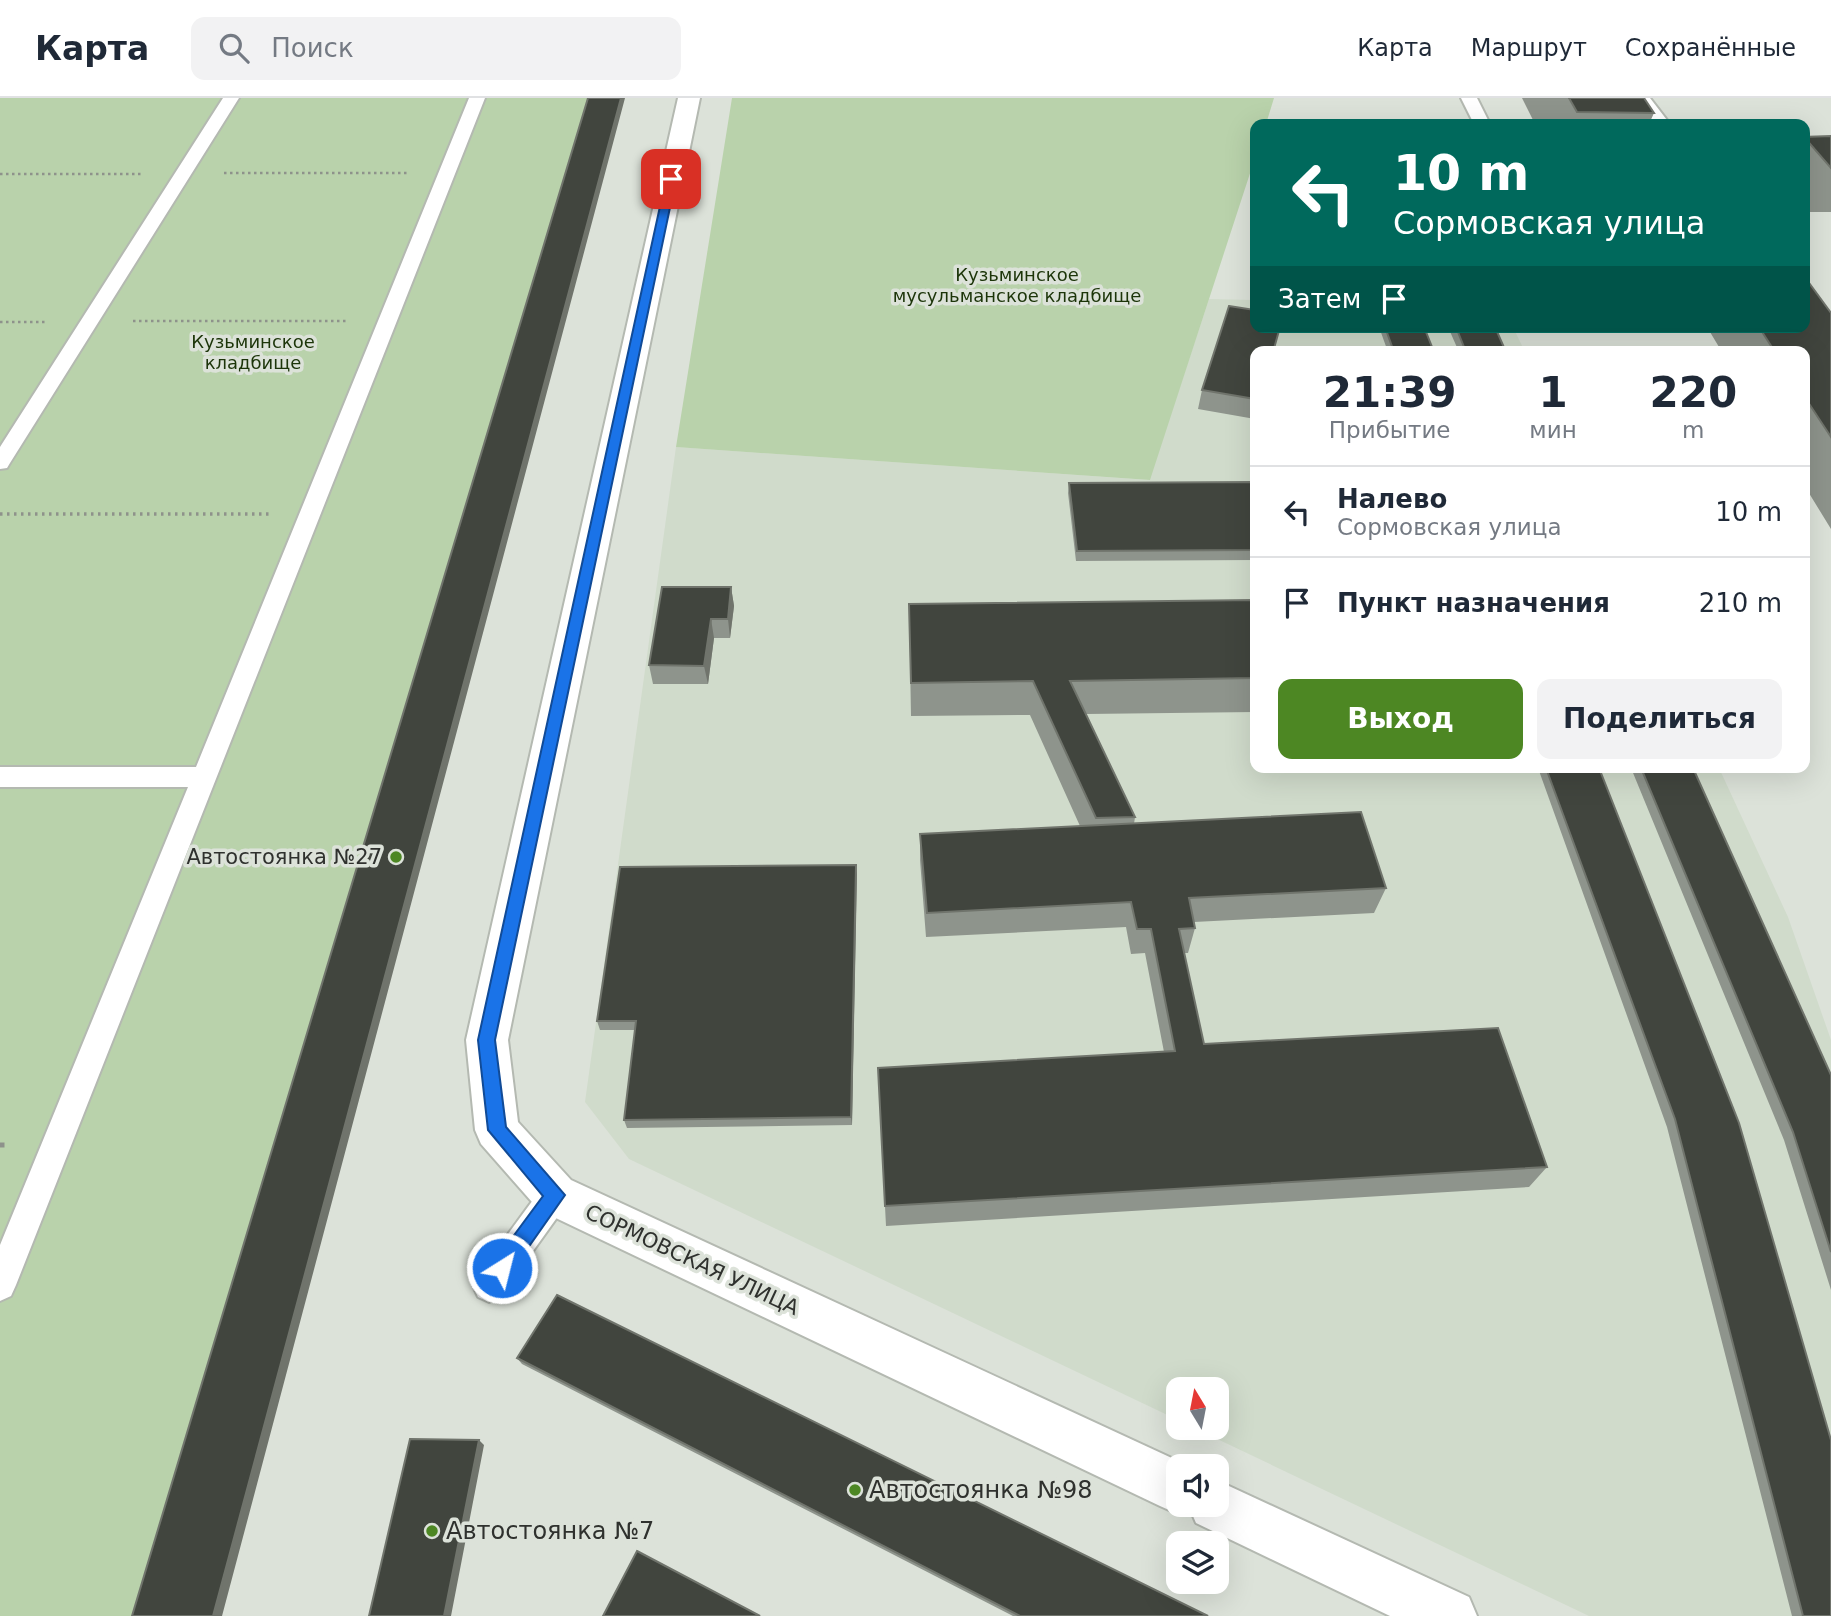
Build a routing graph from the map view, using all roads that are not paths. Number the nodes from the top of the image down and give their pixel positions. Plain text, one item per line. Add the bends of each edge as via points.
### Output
1 (231, 98) edge
2 (477, 98) edge
3 (689, 98) edge
4 (1469, 98) edge
5 (1642, 98) edge
6 (1480, 119) edge
7 (1658, 119) edge
8 (0, 463) edge
9 (0, 777) edge
10 (204, 777) junction
11 (555, 1195) junction
12 (0, 1284) edge
13 (489, 1286) dead end
14 (1166, 1482) edge
15 (1229, 1512) edge
16 (1450, 1616) edge

1 - 8 lane
2 - 10 lane
3 - 11 street, СОРМОВСКАЯ УЛИЦА via 487,1040 497,1130
4 - 6 lane
5 - 7 lane
9 - 10 lane
10 - 12 lane
11 - 13 lane
11 - 14 street, СОРМОВСКАЯ УЛИЦА
15 - 16 street

